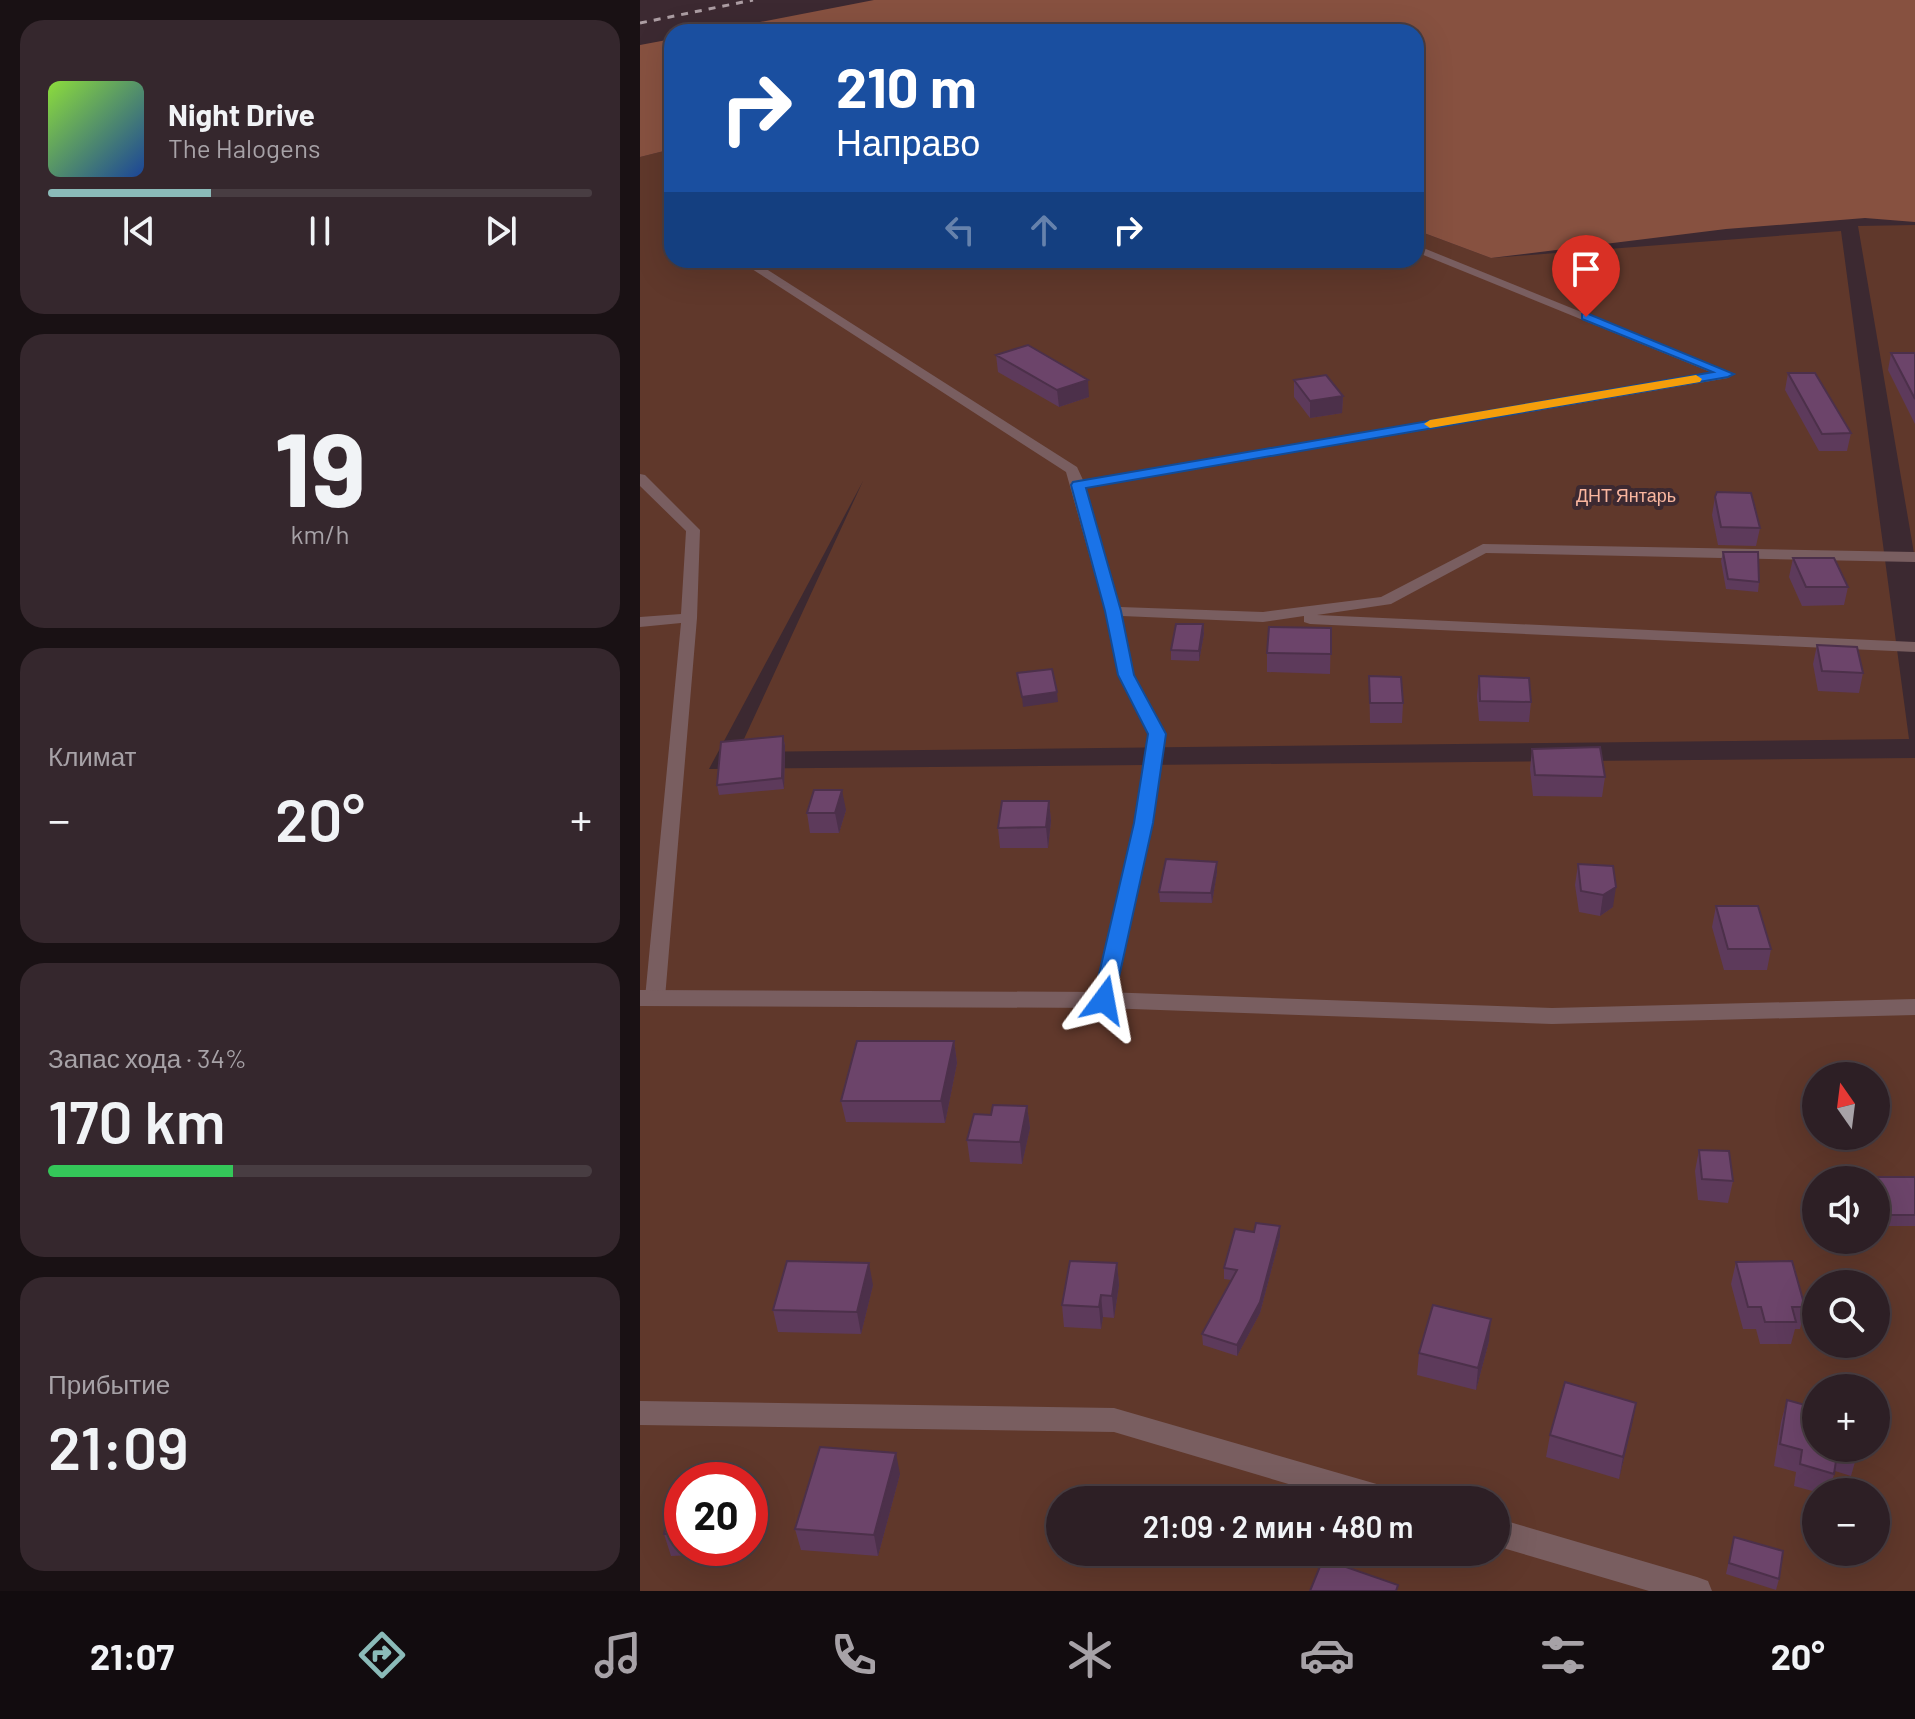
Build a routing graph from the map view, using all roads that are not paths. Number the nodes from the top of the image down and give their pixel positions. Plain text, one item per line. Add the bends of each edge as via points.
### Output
1 (1424, 251) edge
2 (756, 268) edge
3 (640, 478) edge
4 (1078, 485) junction
5 (1915, 557) edge
6 (1113, 611) junction
7 (1263, 617) junction
8 (689, 618) junction
9 (640, 622) edge
10 (1915, 647) edge
11 (647, 998) edge
12 (1104, 1000) junction
13 (1915, 1007) edge
14 (640, 1413) edge
15 (1339, 1486) edge
16 (1510, 1536) edge
17 (1697, 1591) edge

1 - 4 lane via 1728,374
2 - 4 lane via 1072,470
3 - 8 lane via 693,530
4 - 6 lane
5 - 7 lane via 1483,548 1385,601
6 - 7 lane
6 - 12 lane via 1126,675 1157,734
7 - 10 lane
8 - 9 lane
8 - 11 lane
11 - 12 street
12 - 13 street via 1552,1016
14 - 15 street via 1114,1420
16 - 17 street

